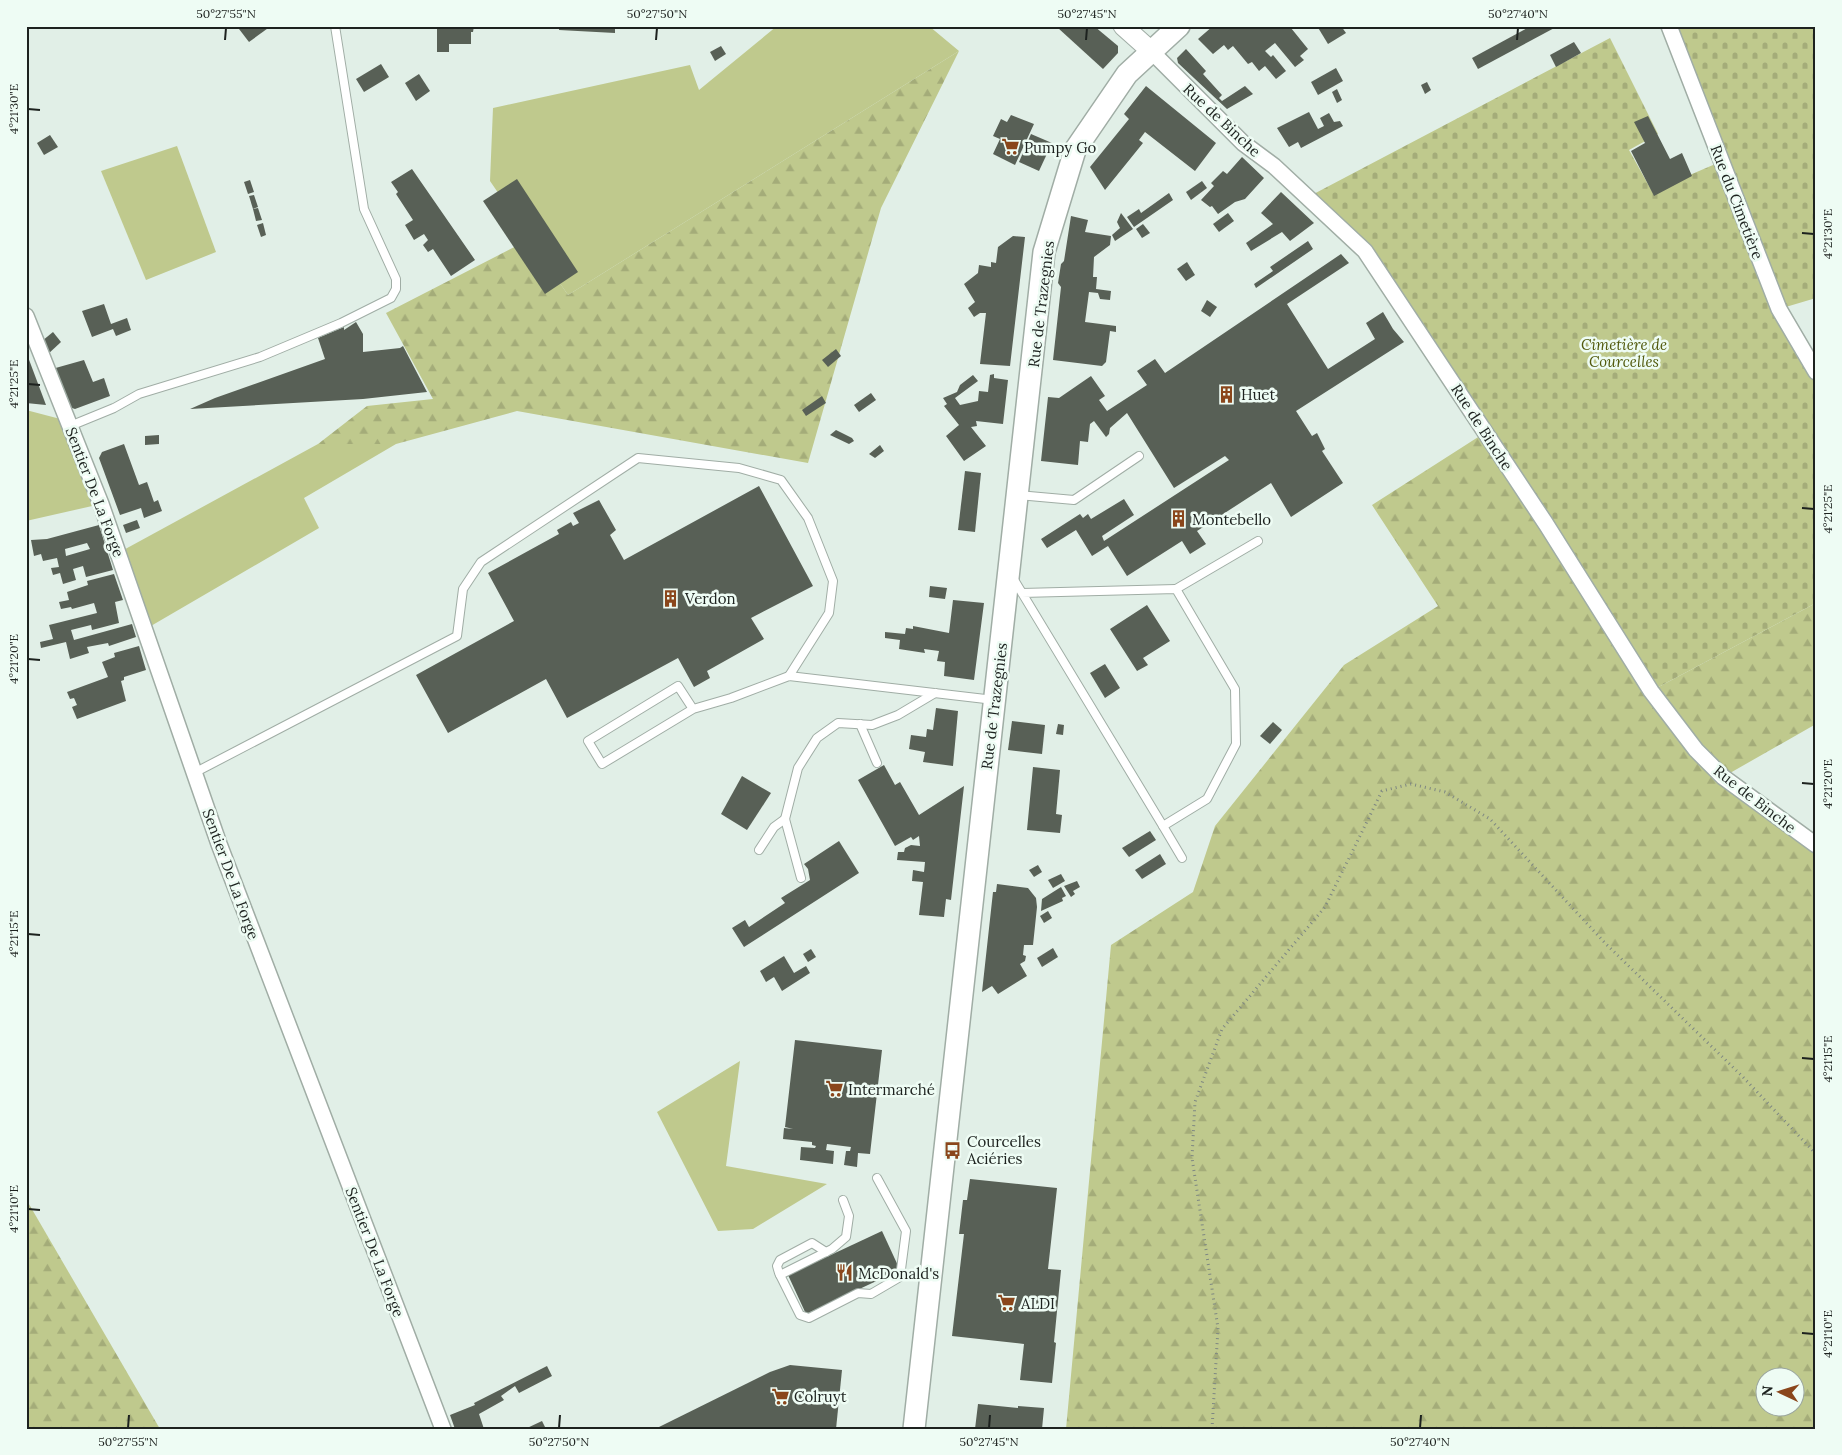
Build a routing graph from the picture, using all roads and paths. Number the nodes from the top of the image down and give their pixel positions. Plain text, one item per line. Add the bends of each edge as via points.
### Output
1 (335, 26) edge
2 (1123, 26) edge
3 (1179, 26) edge
4 (1669, 26) edge
5 (1151, 51) junction
6 (26, 316) edge
7 (1816, 372) edge
8 (70, 426) junction
9 (1139, 456) dead end
10 (1018, 495) junction
11 (1258, 541) dead end
12 (1010, 572) junction
13 (1176, 589) junction
14 (1022, 593) junction
15 (789, 676) junction
16 (935, 693) junction
17 (994, 700) junction
18 (693, 709) junction
19 (860, 724) junction
20 (877, 763) dead end
21 (194, 773) junction
22 (786, 819) junction
23 (1163, 826) junction
24 (1816, 846) edge
25 (759, 850) dead end
26 (1182, 858) dead end
27 (800, 878) dead end
28 (1816, 1154) edge
29 (877, 1178) dead end
30 (844, 1200) dead end
31 (826, 1252) junction
32 (780, 1275) junction
33 (443, 1429) edge
34 (914, 1429) edge
35 (1212, 1429) edge

1 - 8 lane via 364,208 396,279 396,289 391,298 260,357 139,394
2 - 5 street, Rue de Binche
3 - 5 main road, Rue de Trazegnies
4 - 7 street, Rue du Cimetière via 1779,309
5 - 10 main road, Rue de Trazegnies via 1128,74 1075,150 1044,252
5 - 24 street, Rue de Binche via 1243,143 1274,166 1365,251 1546,524 1656,698 1696,750 1723,777
6 - 8 street, Sentier De La Forge
8 - 21 street, Sentier De La Forge via 101,504
9 - 10 lane via 1074,500
10 - 12 main road, Rue de Trazegnies
11 - 13 lane
12 - 14 lane
12 - 17 main road, Rue de Trazegnies
13 - 14 lane
13 - 23 lane via 1235,690 1236,744 1207,799
14 - 23 lane
15 - 16 lane
15 - 18 lane
15 - 21 lane via 829,613 833,581 808,518 781,480 739,468 638,458 482,562 463,589 457,636
16 - 17 lane
16 - 19 lane via 898,715 872,725
17 - 34 main road, Rue de Trazegnies
18 - 18 lane via 678,686 588,741 602,764
19 - 20 lane
19 - 22 lane via 838,724 817,738 798,768
21 - 33 street, Sentier De La Forge
22 - 25 lane via 774,827
22 - 27 lane
23 - 26 lane
28 - 35 path via 1742,1076 1605,943 1490,818 1445,792 1411,784 1382,791 1325,907 1222,1029 1195,1102 1192,1158 1218,1328
29 - 32 lane via 906,1230 900,1277 871,1294 858,1293 808,1318 800,1315
30 - 31 lane via 849,1216 846,1236
31 - 32 lane
31 - 32 lane via 812,1243 780,1260

